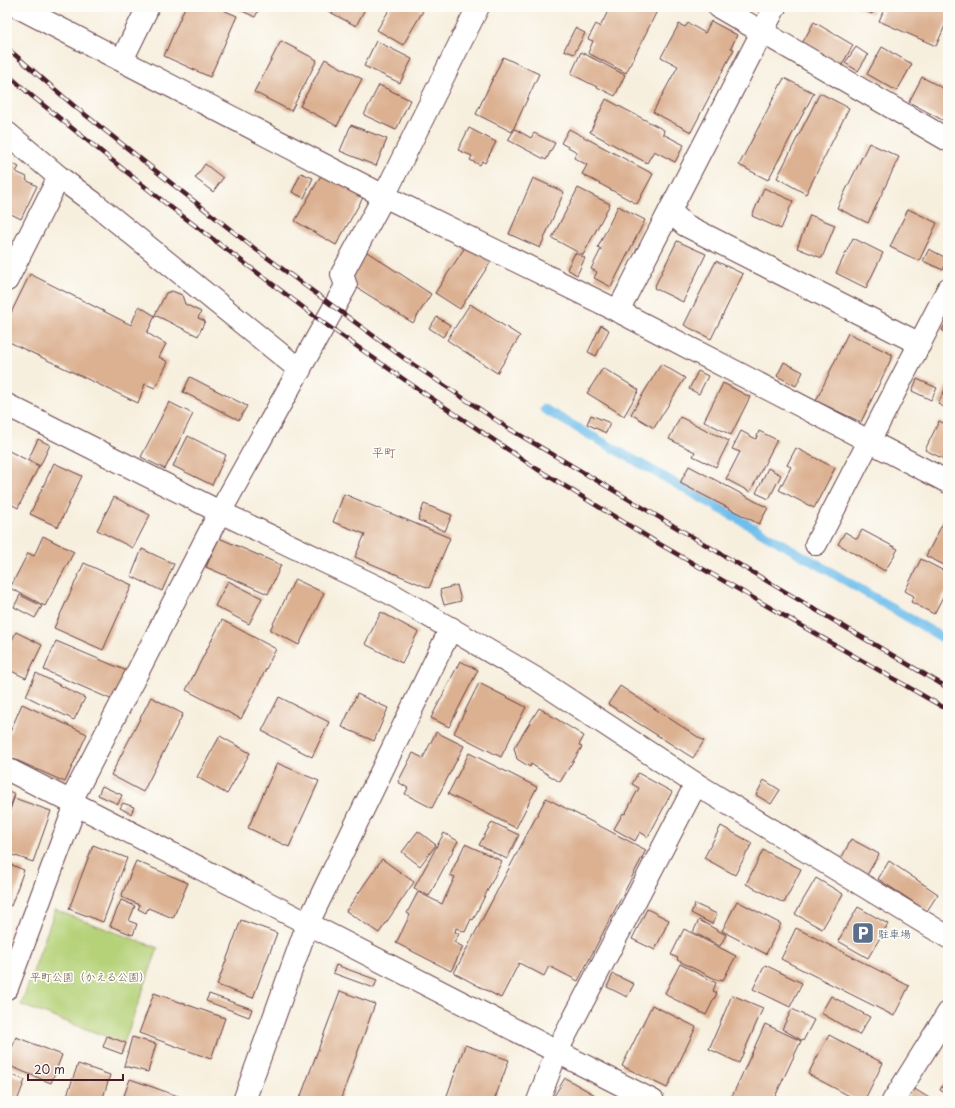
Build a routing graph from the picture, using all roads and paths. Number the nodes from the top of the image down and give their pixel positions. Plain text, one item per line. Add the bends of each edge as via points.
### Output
1 (18, 7) edge
2 (148, 7) edge
3 (478, 7) edge
4 (719, 7) edge
5 (775, 7) edge
6 (762, 32) junction
7 (122, 60) junction
8 (7, 133) edge
9 (948, 140) edge
10 (59, 178) junction
11 (384, 196) junction
12 (670, 211) junction
13 (7, 280) edge
14 (948, 289) edge
15 (618, 311) junction
16 (920, 344) junction
17 (300, 370) junction
18 (7, 405) edge
19 (868, 442) junction
20 (948, 482) edge
21 (220, 512) junction
22 (816, 544) dead end
23 (451, 628) junction
24 (7, 769) edge
25 (696, 784) junction
26 (74, 803) junction
27 (308, 923) junction
28 (948, 937) edge
29 (7, 988) edge
30 (948, 1013) edge
31 (557, 1051) junction
32 (244, 1101) edge
33 (538, 1101) edge
34 (653, 1101) edge
35 (893, 1101) edge

1 - 7 street
2 - 7 street
3 - 11 street
4 - 6 street
5 - 6 street
6 - 9 street
6 - 12 street
7 - 11 street
8 - 10 street
10 - 13 street
10 - 17 street via 94,203
11 - 15 street
11 - 17 street via 342,274 346,286
12 - 15 street
12 - 16 street via 685,225
14 - 16 street
15 - 19 street
16 - 19 street
17 - 21 street
18 - 21 street
19 - 20 street
19 - 22 street
21 - 23 street via 388,592
21 - 26 street
23 - 25 street via 540,681
23 - 27 street
24 - 26 street
25 - 28 street
25 - 31 street
26 - 27 street
26 - 29 street
27 - 31 street
27 - 32 street
30 - 35 street
31 - 33 street
31 - 34 street

